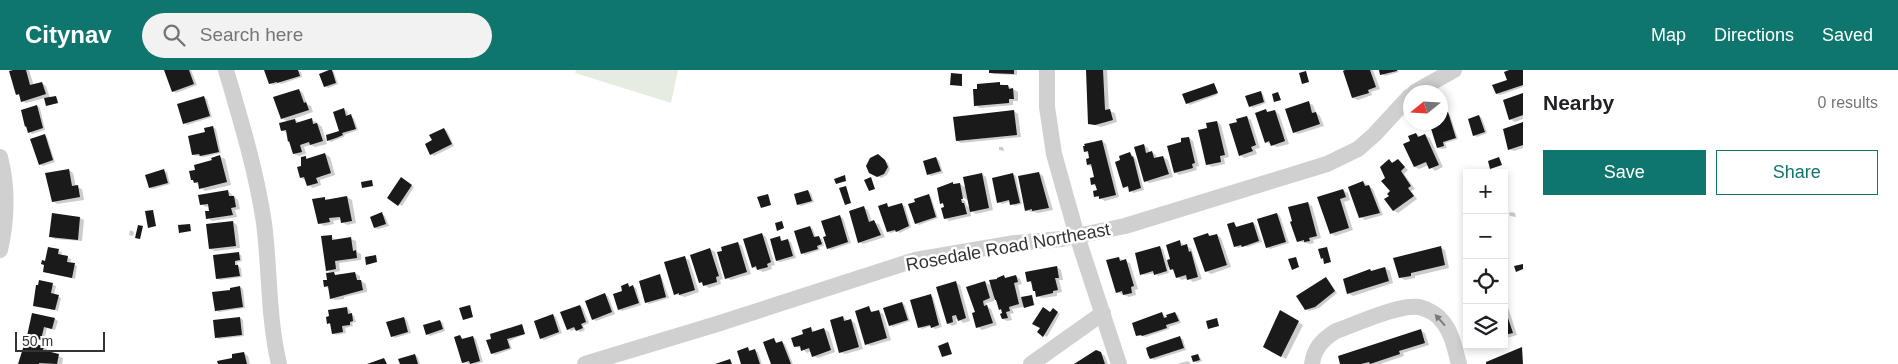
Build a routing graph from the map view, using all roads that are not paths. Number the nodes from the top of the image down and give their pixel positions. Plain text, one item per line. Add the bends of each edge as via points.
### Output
1 (226, 70) edge
2 (1047, 70) edge
3 (1454, 70) edge
4 (1427, 85) edge
5 (1403, 103) edge
6 (0, 157) edge
7 (1079, 242) junction
8 (0, 250) edge
9 (1103, 313) junction
10 (279, 364) edge
11 (585, 364) edge
12 (1031, 364) edge
13 (1119, 364) edge
14 (1312, 364) edge
15 (1460, 364) edge

1 - 10 street via 260,195 273,334
2 - 7 street via 1047,107 1054,154
3 - 4 street
5 - 7 street, Rosedale Road Northeast via 1366,142 1341,159
6 - 8 street via 6,206
7 - 9 street
7 - 11 street, Rosedale Road Northeast via 948,253 915,260
9 - 12 street
9 - 13 street
15 -> 14 street via 1442,320 1419,307 1404,308 1336,331 1317,347

